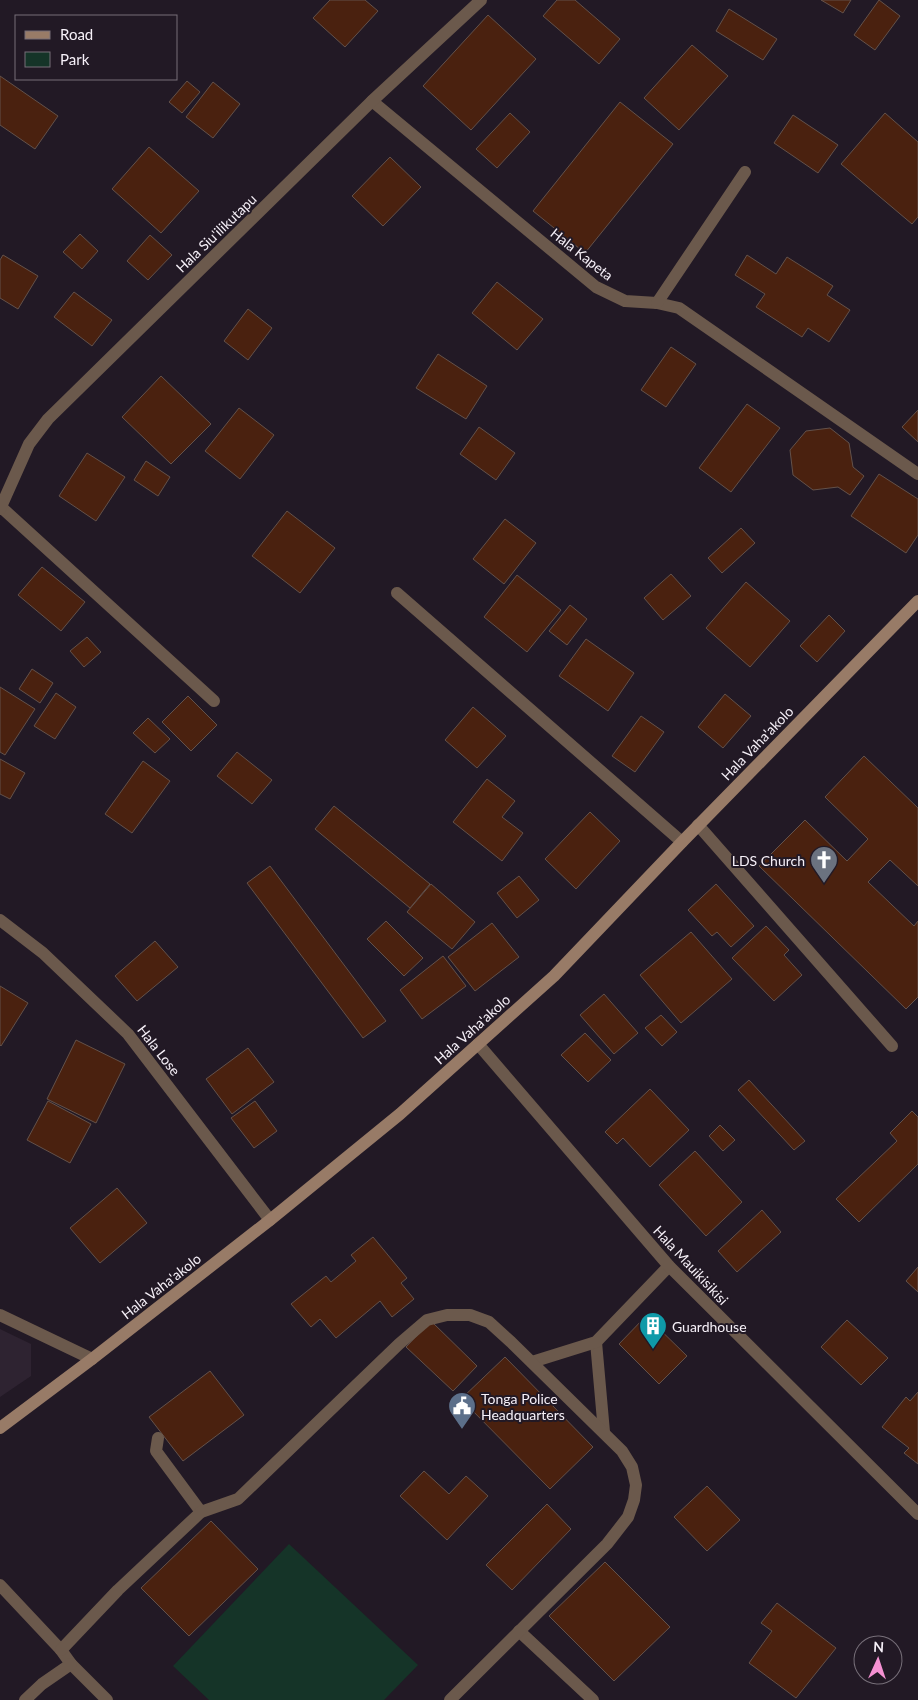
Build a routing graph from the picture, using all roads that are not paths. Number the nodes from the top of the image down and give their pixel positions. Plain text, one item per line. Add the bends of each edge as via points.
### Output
1 (481, 0) edge
2 (372, 101) junction
3 (745, 172) dead end
4 (657, 303) junction
5 (918, 474) edge
6 (0, 508) edge
7 (397, 593) dead end
8 (918, 601) edge
9 (214, 701) dead end
10 (698, 825) junction
11 (682, 842) junction
12 (0, 920) edge
13 (478, 1044) junction
14 (892, 1046) dead end
15 (270, 1220) junction
16 (669, 1266) junction
17 (0, 1315) edge
18 (596, 1342) junction
19 (92, 1359) junction
20 (532, 1362) junction
21 (0, 1428) edge
22 (604, 1432) junction
23 (158, 1438) dead end
24 (201, 1512) junction
25 (918, 1514) edge
26 (0, 1585) edge
27 (519, 1630) junction
28 (61, 1650) junction
29 (71, 1664) junction
30 (25, 1700) edge
31 (107, 1700) edge
32 (450, 1700) edge
33 (594, 1700) edge

1 - 2 street, Hala Siu'ilikutapu
2 - 4 street, Hala Kapeta via 596,287 625,301
2 - 6 street, Hala Siu'ilikutapu via 48,419 29,444
3 - 4 street
4 - 5 street, Hala Kapeta via 679,308
6 - 9 street
7 - 11 street
8 - 10 main road, Hala Vaha'akolo
10 - 11 main road, Hala Vaha'akolo
10 - 14 street
11 - 13 main road, Hala Vaha'akolo via 554,976
12 - 15 street, Hala Lose via 43,953 128,1034
13 - 15 main road, Hala Vaha'akolo via 400,1114
13 - 16 street, Hala Mauikisikisi
15 - 19 main road, Hala Vaha'akolo
16 - 18 street
16 - 25 street, Hala Mauikisikisi
17 - 19 street
18 - 20 street
18 - 22 street
19 - 21 main road, Hala Vaha'akolo
20 - 22 street
20 - 24 street via 489,1322 470,1315 447,1315 427,1320 238,1499
22 - 27 street via 632,1467 636,1484 628,1517 607,1544
23 - 24 street via 156,1451
24 - 28 street via 118,1590
26 - 28 street
27 - 32 street
27 - 33 street
28 - 29 street
29 - 30 street
29 - 31 street

